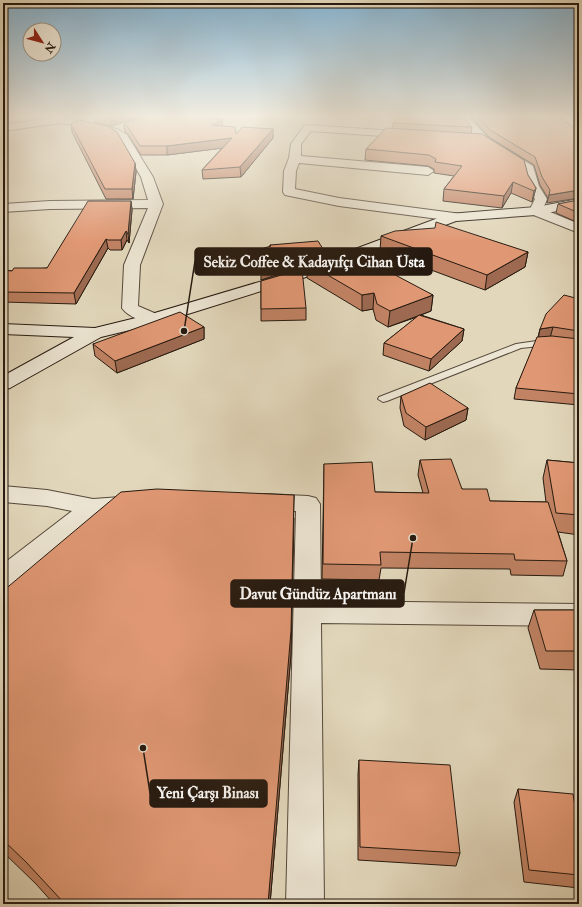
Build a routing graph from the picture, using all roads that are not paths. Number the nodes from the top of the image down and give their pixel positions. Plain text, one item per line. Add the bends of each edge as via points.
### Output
1 (136, 157) edge
2 (512, 157) edge
3 (295, 159) joint
4 (428, 171) edge
5 (579, 203) edge
6 (156, 204) junction
7 (3, 208) edge
8 (536, 211) junction
9 (454, 217) junction
10 (579, 229) edge
11 (153, 319) junction
12 (3, 329) edge
13 (95, 333) junction
14 (579, 346) edge
15 (3, 384) edge
16 (383, 399) dead end
17 (3, 494) edge
18 (240, 501) edge
19 (155, 503) edge
20 (93, 507) junction
21 (3, 578) edge
22 (307, 612) junction
23 (579, 614) edge
24 (305, 904) edge

1 - 6 street via 147,177
2 - 8 street via 529,168 533,186 541,199
3 - 4 street
3 - 9 street via 290,171 290,192 339,202
5 - 8 street
6 - 7 street
6 - 11 street via 132,265 130,308
8 - 9 street
8 - 10 street
9 - 11 street via 301,274
11 - 13 street
12 - 13 street
13 - 15 street
14 - 16 lane via 550,342 519,346
17 - 20 street via 47,498
18 - 22 street via 308,504
19 - 20 street
20 - 21 street
22 - 23 street
22 - 24 street

